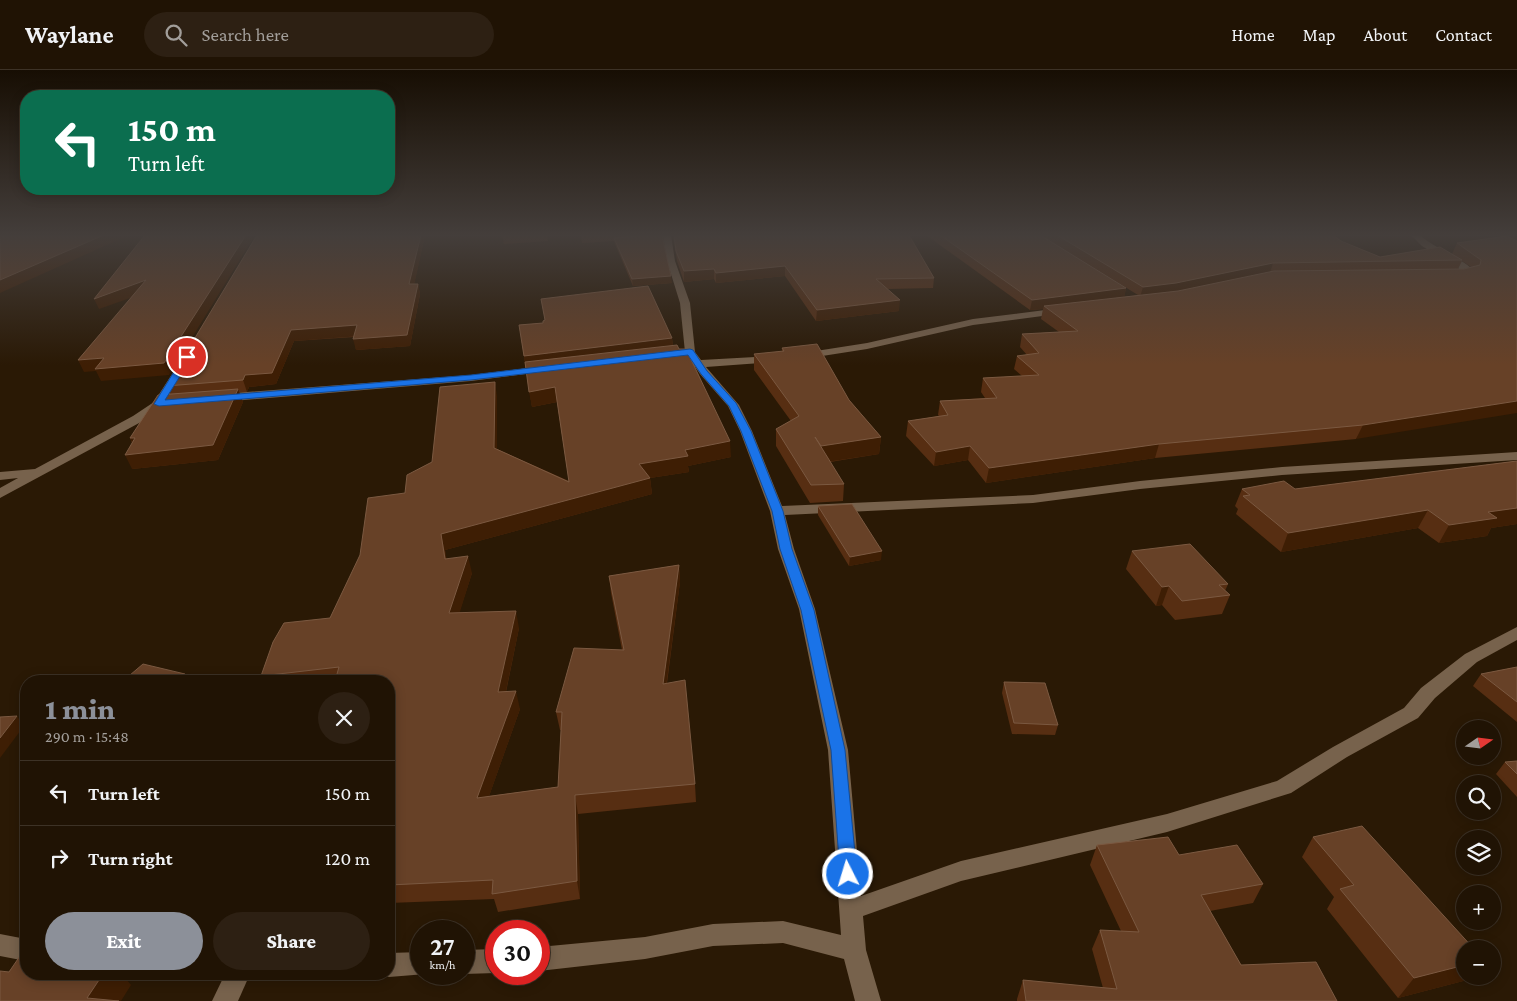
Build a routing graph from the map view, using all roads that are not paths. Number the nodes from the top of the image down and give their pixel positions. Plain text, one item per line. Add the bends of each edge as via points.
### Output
1 (677, 278) edge
2 (1070, 310) edge
3 (689, 356) junction
4 (183, 365) edge
5 (557, 367) edge
6 (208, 400) edge
7 (178, 402) edge
8 (159, 404) junction
9 (1517, 456) edge
10 (38, 472) junction
11 (0, 476) edge
12 (0, 494) edge
13 (777, 511) junction
14 (1517, 633) edge
15 (851, 910) junction
16 (0, 945) edge
17 (20, 949) edge
18 (854, 950) junction
19 (550, 958) edge
20 (410, 964) edge
21 (395, 965) edge
22 (235, 980) edge
23 (226, 1001) edge
24 (868, 1001) edge

1 - 3 street via 685,303
2 - 3 street via 972,322 867,346 785,358
3 - 13 street via 733,405
4 - 8 street
5 - 6 street via 471,378
7 - 8 street
8 - 10 street via 95,444
9 - 13 street via 1282,470 1140,484 1034,499
10 - 11 street
10 - 12 street
13 - 15 street via 807,610 838,750
14 - 15 street via 1470,658 1428,693 1411,713 1284,787 1158,826 961,871
15 - 18 street
16 - 17 street
18 - 19 street via 783,932 713,935 645,948
18 - 24 street
20 - 21 street
22 - 23 street

